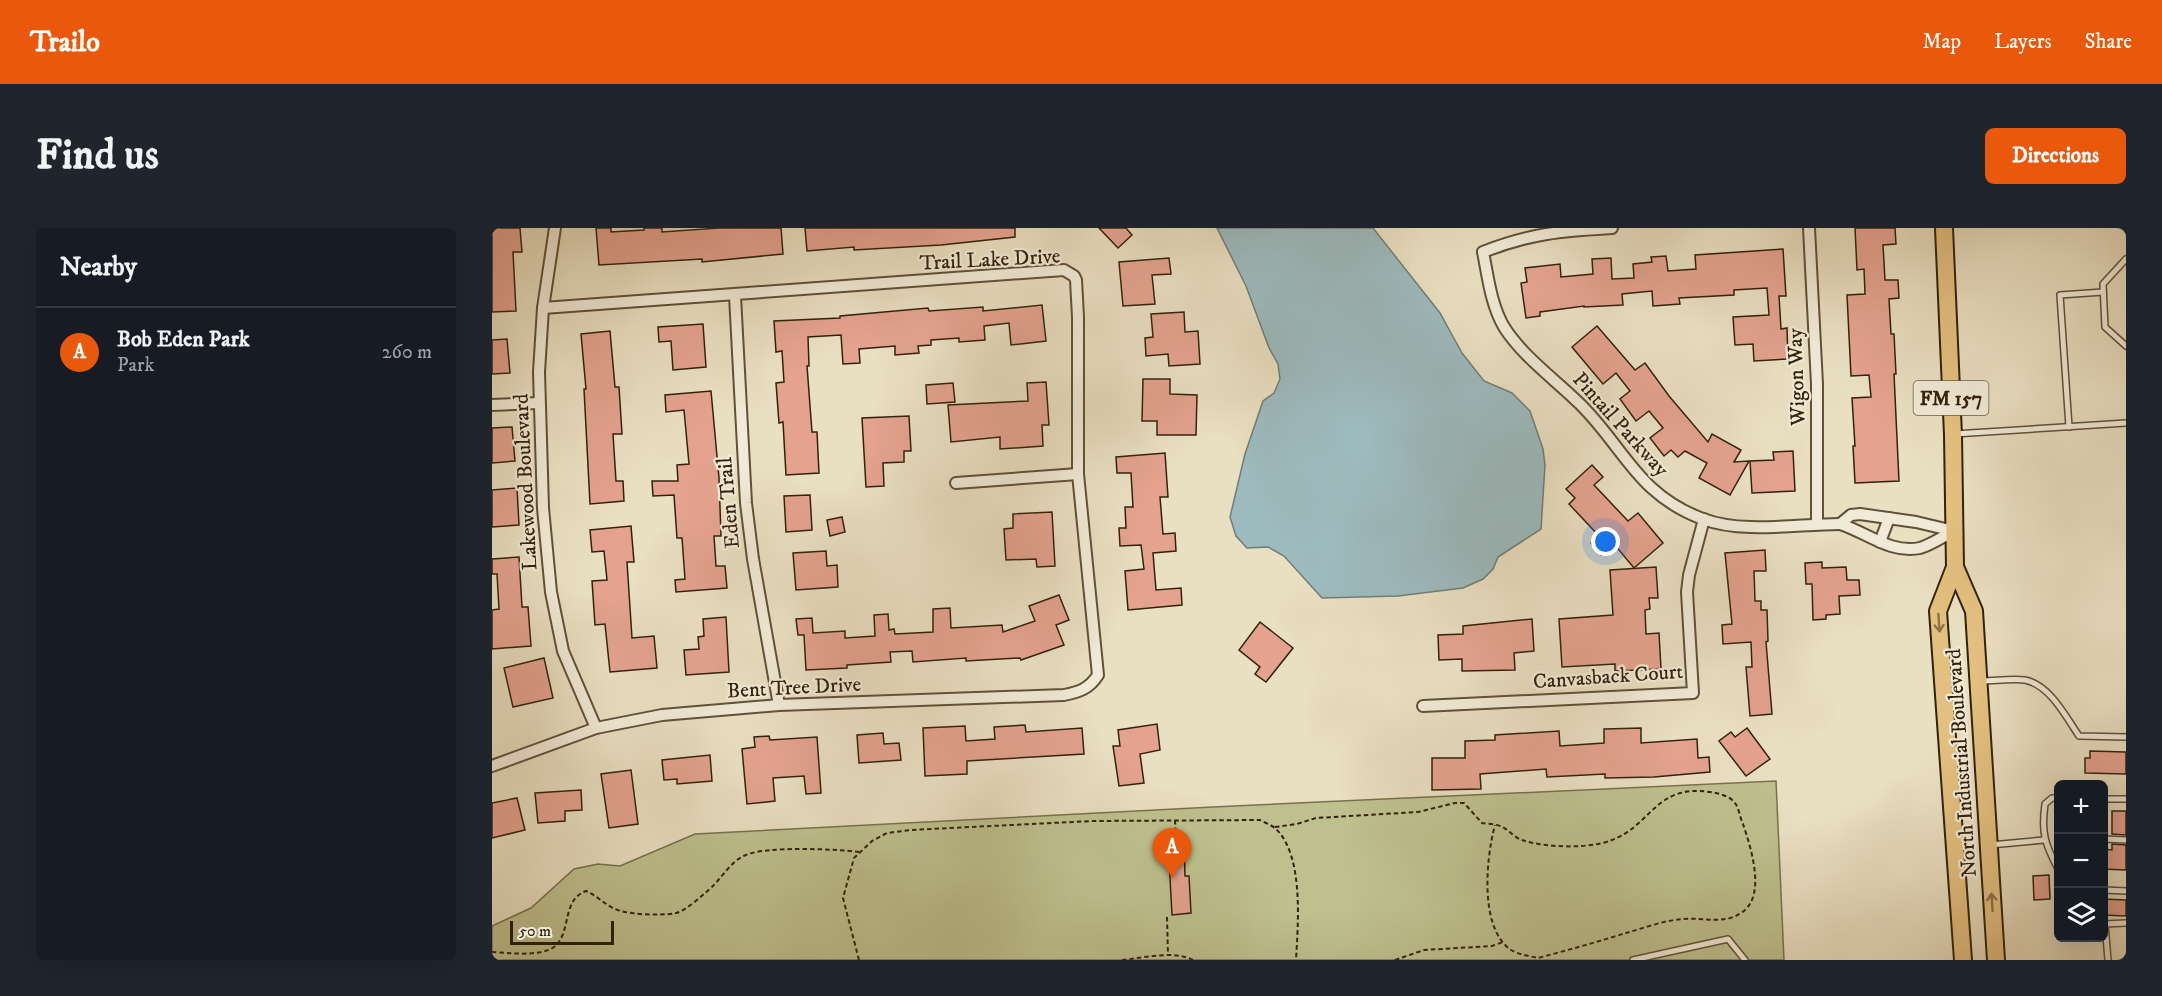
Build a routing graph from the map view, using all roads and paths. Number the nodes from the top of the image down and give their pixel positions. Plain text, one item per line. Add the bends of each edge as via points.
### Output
1 (555, 228) edge
2 (1612, 228) edge
3 (1809, 228) edge
4 (1944, 228) edge
5 (2126, 259) edge
6 (2103, 292) junction
7 (735, 296) junction
8 (543, 308) junction
9 (2126, 346) edge
10 (539, 403) junction
11 (492, 405) edge
12 (2126, 423) edge
13 (2069, 427) junction
14 (1953, 435) junction
15 (1078, 474) junction
16 (956, 483) dead end
17 (1889, 518) junction
18 (1704, 519) junction
19 (1817, 524) junction
20 (1840, 524) junction
21 (1954, 531) junction
22 (1880, 542) junction
23 (1955, 567) junction
24 (1098, 675) joint
25 (1979, 682) junction
26 (779, 705) junction
27 (1423, 706) dead end
28 (596, 728) junction
29 (2126, 737) edge
30 (492, 766) edge
31 (2054, 798) edge
32 (2108, 799) edge
33 (2126, 799) edge
34 (1175, 820) junction
35 (1495, 825) junction
36 (1275, 827) junction
37 (1176, 839) dead end
38 (2108, 839) edge
39 (2044, 840) junction
40 (2126, 840) edge
41 (1989, 845) junction
42 (860, 852) junction
43 (2054, 861) edge
44 (2108, 890) edge
45 (2126, 891) edge
46 (1167, 917) dead end
47 (2126, 923) edge
48 (2108, 924) edge
49 (1503, 942) junction
50 (2106, 942) edge
51 (492, 952) edge
52 (1168, 956) junction
53 (1528, 958) edge
54 (1643, 959) edge
55 (859, 960) edge
56 (1122, 960) edge
57 (1193, 960) edge
58 (1296, 960) edge
59 (1395, 960) edge
60 (1633, 960) edge
61 (1745, 960) edge
62 (1963, 960) edge
63 (1996, 960) edge
64 (2108, 960) edge

1 - 8 street, Lakewood Boulevard
2 - 18 street, Pintail Parkway via 1543,233 1483,252 1495,306 1515,341 1583,407 1641,480 1673,504
3 - 19 street, Wigon Way via 1817,384
4 - 14 main road, North Industrial Boulevard / FM 157
5 - 6 lane via 2103,284
6 - 9 lane via 2105,327
6 - 13 lane via 2060,295
7 - 8 street, Trail Lake Drive
7 - 15 street, Trail Lake Drive via 1064,270 1076,280
7 - 26 street, Eden Trail via 746,503
8 - 10 street, Lakewood Boulevard
10 - 11 street
10 - 28 street, Lakewood Boulevard via 551,592 563,651
12 - 13 lane
13 - 14 lane
14 - 21 main road, North Industrial Boulevard / FM 157
15 - 16 street
15 - 24 street, Trail Lake Drive
17 - 20 street, Pintail Parkway via 1851,515
17 - 21 street, Pintail Parkway
17 - 22 street
18 - 19 street, Pintail Parkway via 1749,526
18 - 27 street, Canvasback Court via 1687,592 1693,693
19 - 20 street, Pintail Parkway
20 - 22 street, Pintail Parkway
21 - 22 street, Pintail Parkway via 1921,548 1897,548
21 - 23 main road, North Industrial Boulevard / FM 157
23 - 25 main road, North Industrial Boulevard / FM 157 via 1974,611
23 -> 62 main road, North Industrial Boulevard / FM 157 via 1938,611
24 - 26 street, Bent Tree Drive via 1084,690 1064,695
25 - 29 lane via 2025,680 2043,689 2079,736
25 - 41 main road, North Industrial Boulevard / FM 157
26 - 28 street, Bent Tree Drive via 662,715
28 - 30 street, Bent Tree Drive
31 - 39 lane via 2045,804
32 - 33 lane
34 - 36 path via 1260,820
34 - 37 path
34 - 42 path via 1092,820 911,830 887,833
35 - 36 path via 1482,823 1464,803 1455,803 1419,812 1316,818
35 - 49 path via 1489,849 1490,912
35 - 53 path via 1538,845 1592,844 1612,840 1630,829 1665,799 1687,792 1711,792 1735,804 1749,842 1755,892 1749,908 1738,915 1723,920 1683,919
36 - 58 path via 1292,853 1296,871
38 - 40 lane
39 - 41 lane
39 - 43 lane
63 -> 41 main road, North Industrial Boulevard / FM 157
42 - 51 path via 791,850 746,855 676,913 644,914 614,909 586,891 572,901 560,941 552,948 516,954
42 - 55 path via 854,858 843,898
44 - 45 lane
46 - 52 path
47 - 48 lane
49 - 53 path
49 - 59 path via 1424,950
50 - 64 lane
52 - 56 path
52 - 57 path
54 - 60 lane
54 - 61 lane via 1728,939

